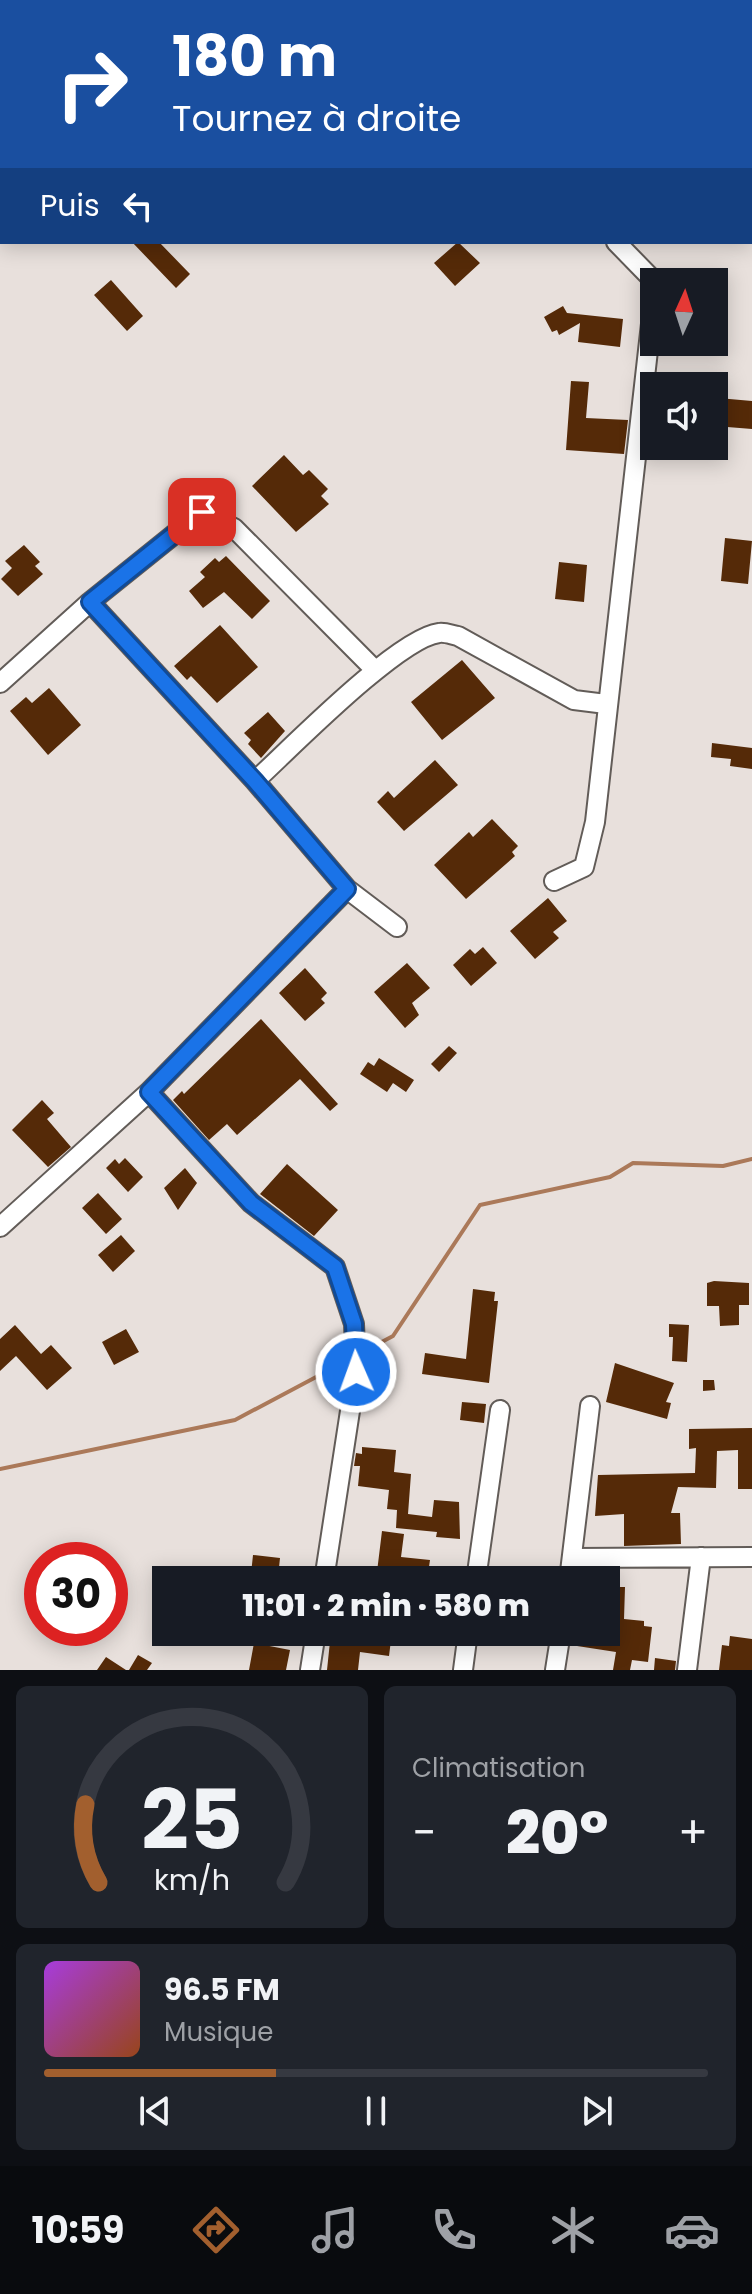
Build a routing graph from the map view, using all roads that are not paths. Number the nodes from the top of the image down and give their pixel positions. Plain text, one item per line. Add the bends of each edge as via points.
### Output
1 (618, 244) edge
2 (641, 268) edge
3 (648, 356) edge
4 (90, 602) junction
5 (375, 670) junction
6 (0, 683) edge
7 (606, 704) junction
8 (255, 781) junction
9 (554, 881) dead end
10 (347, 889) junction
11 (397, 927) dead end
12 (149, 1092) junction
13 (0, 1227) edge
14 (590, 1406) dead end
15 (500, 1410) dead end
16 (701, 1557) junction
17 (752, 1557) edge
18 (573, 1558) junction
19 (326, 1566) edge
20 (478, 1566) edge
21 (572, 1566) edge
22 (314, 1646) edge
23 (466, 1646) edge
24 (559, 1646) edge
25 (310, 1670) edge
26 (463, 1670) edge
27 (555, 1670) edge
28 (687, 1670) edge

1 - 2 street
3 - 7 street
4 - 5 street via 202,512 234,528
4 - 6 street
4 - 8 street
5 - 7 street via 441,632 458,636 574,700
5 - 8 street
7 - 9 street via 595,822 584,867
8 - 10 street
10 - 11 street
10 - 12 street
12 - 13 street
12 - 19 street via 251,1203 335,1267 354,1324 356,1372
14 - 18 street
15 - 20 street
16 - 17 street
16 - 18 street
16 - 28 street
18 - 21 street
22 - 25 street
23 - 26 street
24 - 27 street

